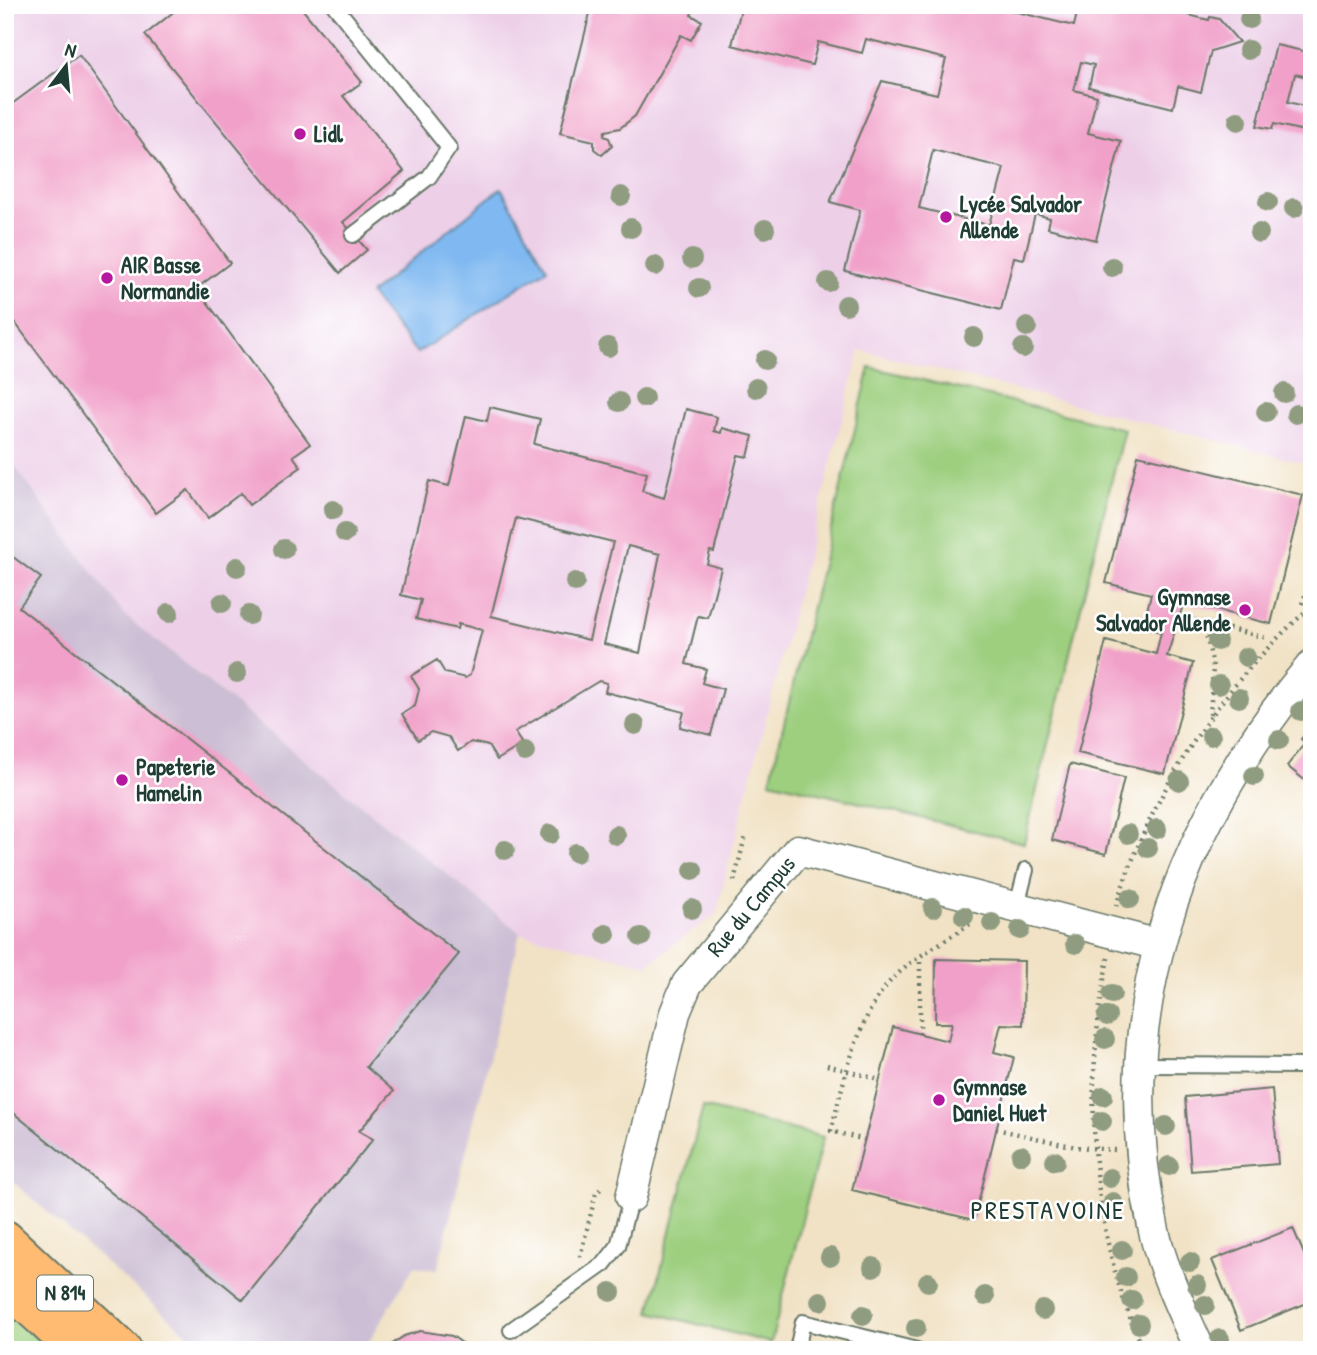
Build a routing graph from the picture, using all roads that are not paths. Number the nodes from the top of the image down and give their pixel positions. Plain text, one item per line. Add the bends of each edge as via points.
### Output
1 (334, 5) edge
2 (353, 234) dead end
3 (1312, 665) edge
4 (1026, 870) dead end
5 (1009, 904) junction
6 (1159, 945) junction
7 (1142, 1065) junction
8 (1312, 1066) edge
9 (631, 1197) joint
10 (5, 1240) edge
11 (5, 1283) edge
12 (511, 1330) dead end
13 (78, 1350) edge
14 (122, 1350) edge
15 (797, 1350) edge
16 (917, 1350) edge
17 (1200, 1350) edge

1 - 2 lane via 449,148 429,177
3 - 6 street via 1238,762 1179,880
4 - 5 lane
5 - 6 street, Rue du Campus
5 - 9 street, Rue du Campus via 798,850 687,984
6 - 7 street via 1147,999
7 - 8 lane
7 - 17 street via 1141,1152 1155,1233
9 - 12 lane via 618,1246 604,1264
10 - 14 highway, N 814
11 - 13 highway, N 814
15 - 16 lane via 803,1322

